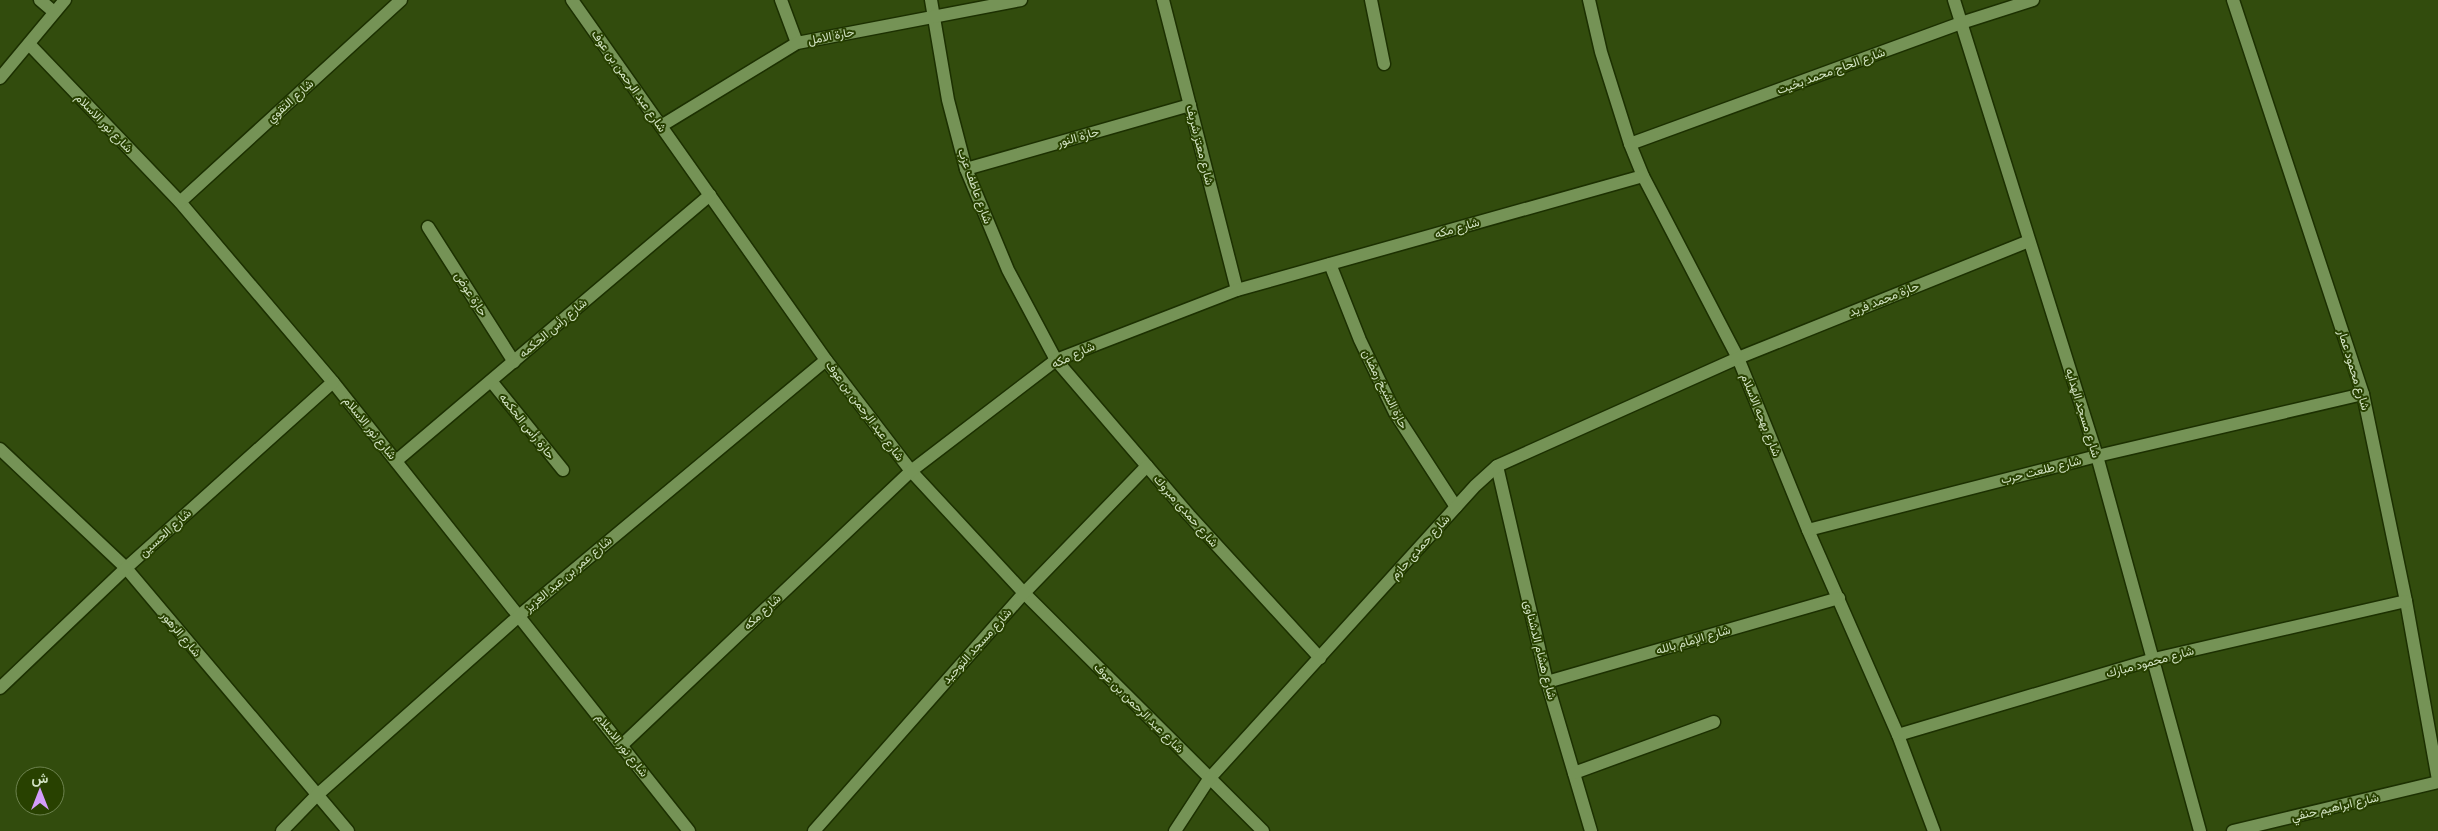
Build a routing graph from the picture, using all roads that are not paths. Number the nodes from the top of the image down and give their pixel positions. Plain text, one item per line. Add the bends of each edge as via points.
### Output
1 (40, 0) edge
2 (65, 0) edge
3 (401, 0) edge
4 (572, 0) edge
5 (781, 0) edge
6 (931, 0) edge
7 (1021, 0) edge
8 (1163, 0) edge
9 (1371, 0) edge
10 (1589, 0) edge
11 (1954, 0) edge
12 (2032, 0) edge
13 (2233, 0) edge
14 (54, 12) junction
15 (932, 17) junction
16 (1962, 23) junction
17 (797, 43) junction
18 (29, 44) junction
19 (1384, 64) dead end
20 (0, 78) edge
21 (1190, 105) junction
22 (661, 126) junction
23 (1630, 144) junction
24 (966, 169) junction
25 (1643, 176) junction
26 (710, 195) junction
27 (180, 202) junction
28 (428, 227) dead end
29 (2030, 241) junction
30 (1330, 264) junction
31 (1236, 290) junction
32 (1738, 358) junction
33 (826, 360) junction
34 (1056, 360) junction
35 (514, 362) junction
36 (490, 381) junction
37 (332, 382) junction
38 (2363, 394) junction
39 (0, 449) edge
40 (2097, 456) junction
41 (396, 461) junction
42 (1147, 466) junction
43 (1497, 466) junction
44 (563, 470) dead end
45 (911, 471) junction
46 (1456, 507) junction
47 (1808, 530) junction
48 (126, 568) junction
49 (1024, 594) junction
50 (1839, 598) junction
51 (2406, 601) junction
52 (520, 615) junction
53 (1320, 658) junction
54 (2154, 659) junction
55 (1547, 682) junction
56 (0, 688) edge
57 (1714, 722) dead end
58 (1898, 736) junction
59 (622, 745) junction
60 (1574, 773) junction
61 (1209, 779) junction
62 (2438, 781) edge
63 (316, 796) junction
64 (282, 831) edge
65 (348, 831) edge
66 (689, 831) edge
67 (814, 831) edge
68 (1175, 831) edge
69 (1263, 831) edge
70 (1592, 831) edge
71 (1934, 831) edge
72 (2200, 831) edge
73 (2233, 831) edge

1 - 14 street
2 - 14 street
3 - 27 street, شارع التقوي
4 - 22 street, شارع عبد الرحمن بن عوف
5 - 17 street
6 - 15 street, شارع عاطف عزب
7 - 15 street, حارة الامل
8 - 21 street, شارع معتز شريف
9 - 19 street
10 - 23 street, شارع بهجه الاسلام via 1601,52
11 - 16 street, شارع مسجد الهدايه
12 - 16 street, شارع الحاج محمد بخيت
13 - 38 street, شارع محمود عمار
14 - 18 street
15 - 17 street, حارة الامل
15 - 24 street, شارع عاطف عزب via 948,100
16 - 23 street, شارع الحاج محمد بخيت
16 - 29 street, شارع مسجد الهدايه
17 - 22 street, حارة الامل
18 - 20 street
18 - 27 street, شارع نور الاسلام
21 - 24 street, حارة النور
21 - 31 street, شارع معتز شريف
22 - 26 street, شارع عبد الرحمن بن عوف
23 - 25 street, شارع بهجه الاسلام
24 - 34 street, شارع عاطف عزب via 1008,270
25 - 30 street, شارع مكه
25 - 32 street, شارع بهجه الاسلام
26 - 33 street, شارع عبد الرحمن بن عوف
26 - 35 street, شارع رأس الحكمه
27 - 37 street, شارع نور الاسلام
28 - 35 street, حارة عوض
29 - 32 street, حارة محمد فريد
29 - 40 street, شارع مسجد الهدايه
30 - 31 street, شارع مكه
30 - 46 street, حارة الشيخ رمضان via 1360,340 1395,413
31 - 34 street, شارع مكه
32 - 43 street, شارع حمدى حازم
32 - 47 street, شارع بهجه الاسلام
33 - 45 street, شارع عبد الرحمن بن عوف
33 - 52 street, شارع عمر بن عبد العزيز
34 - 42 street, شارع حمدى مبروك
34 - 45 street, شارع مكه
35 - 36 street, شارع رأس الحكمه
36 - 41 street, شارع رأس الحكمه
36 - 44 street, حارة رأس الحكمه
37 - 41 street, شارع نور الاسلام
37 - 48 street, شارع الحسين
38 - 40 street, شارع طلعت حرب
38 - 51 street, شارع محمود عمار
39 - 48 street, شارع الزهور
40 - 47 street, شارع طلعت حرب
40 - 54 street, شارع مسجد الهدايه
41 - 52 street, شارع نور الاسلام
42 - 49 street, شارع مسجد التوحيد
42 - 53 street, شارع حمدى مبروك
43 - 46 street, شارع حمدى حازم
43 - 55 street, شارع هشام الدشناوى
45 - 49 street, شارع عبد الرحمن بن عوف
45 - 59 street, شارع مكه
46 - 53 street, شارع حمدى حازم
47 - 50 street, شارع بهجه الاسلام
48 - 56 street, شارع الحسين
48 - 63 street, شارع الزهور
49 - 61 street, شارع عبد الرحمن بن عوف
49 - 67 street, شارع مسجد التوحيد
50 - 55 street, شارع الإمام بالله
50 - 58 street, شارع بهجه الاسلام
51 - 54 street, شارع محمود مبارك
51 - 62 street, شارع محمود عمار
52 - 59 street, شارع نور الاسلام
52 - 63 street, شارع عمر بن عبد العزيز
53 - 61 street, شارع حمدى حازم
54 - 58 street, شارع محمود مبارك
54 - 72 street, شارع مسجد الهدايه
55 - 60 street, شارع هشام الدشناوى
57 - 60 street
58 - 71 street, شارع بهجه الاسلام
59 - 66 street, شارع نور الاسلام
60 - 70 street, شارع هشام الدشناوى
61 - 68 street, شارع حمدى حازم
61 - 69 street, شارع عبد الرحمن بن عوف
62 - 73 street, شارع ابراهيم حنفي
63 - 64 street, شارع عمر بن عبد العزيز
63 - 65 street, شارع الزهور

